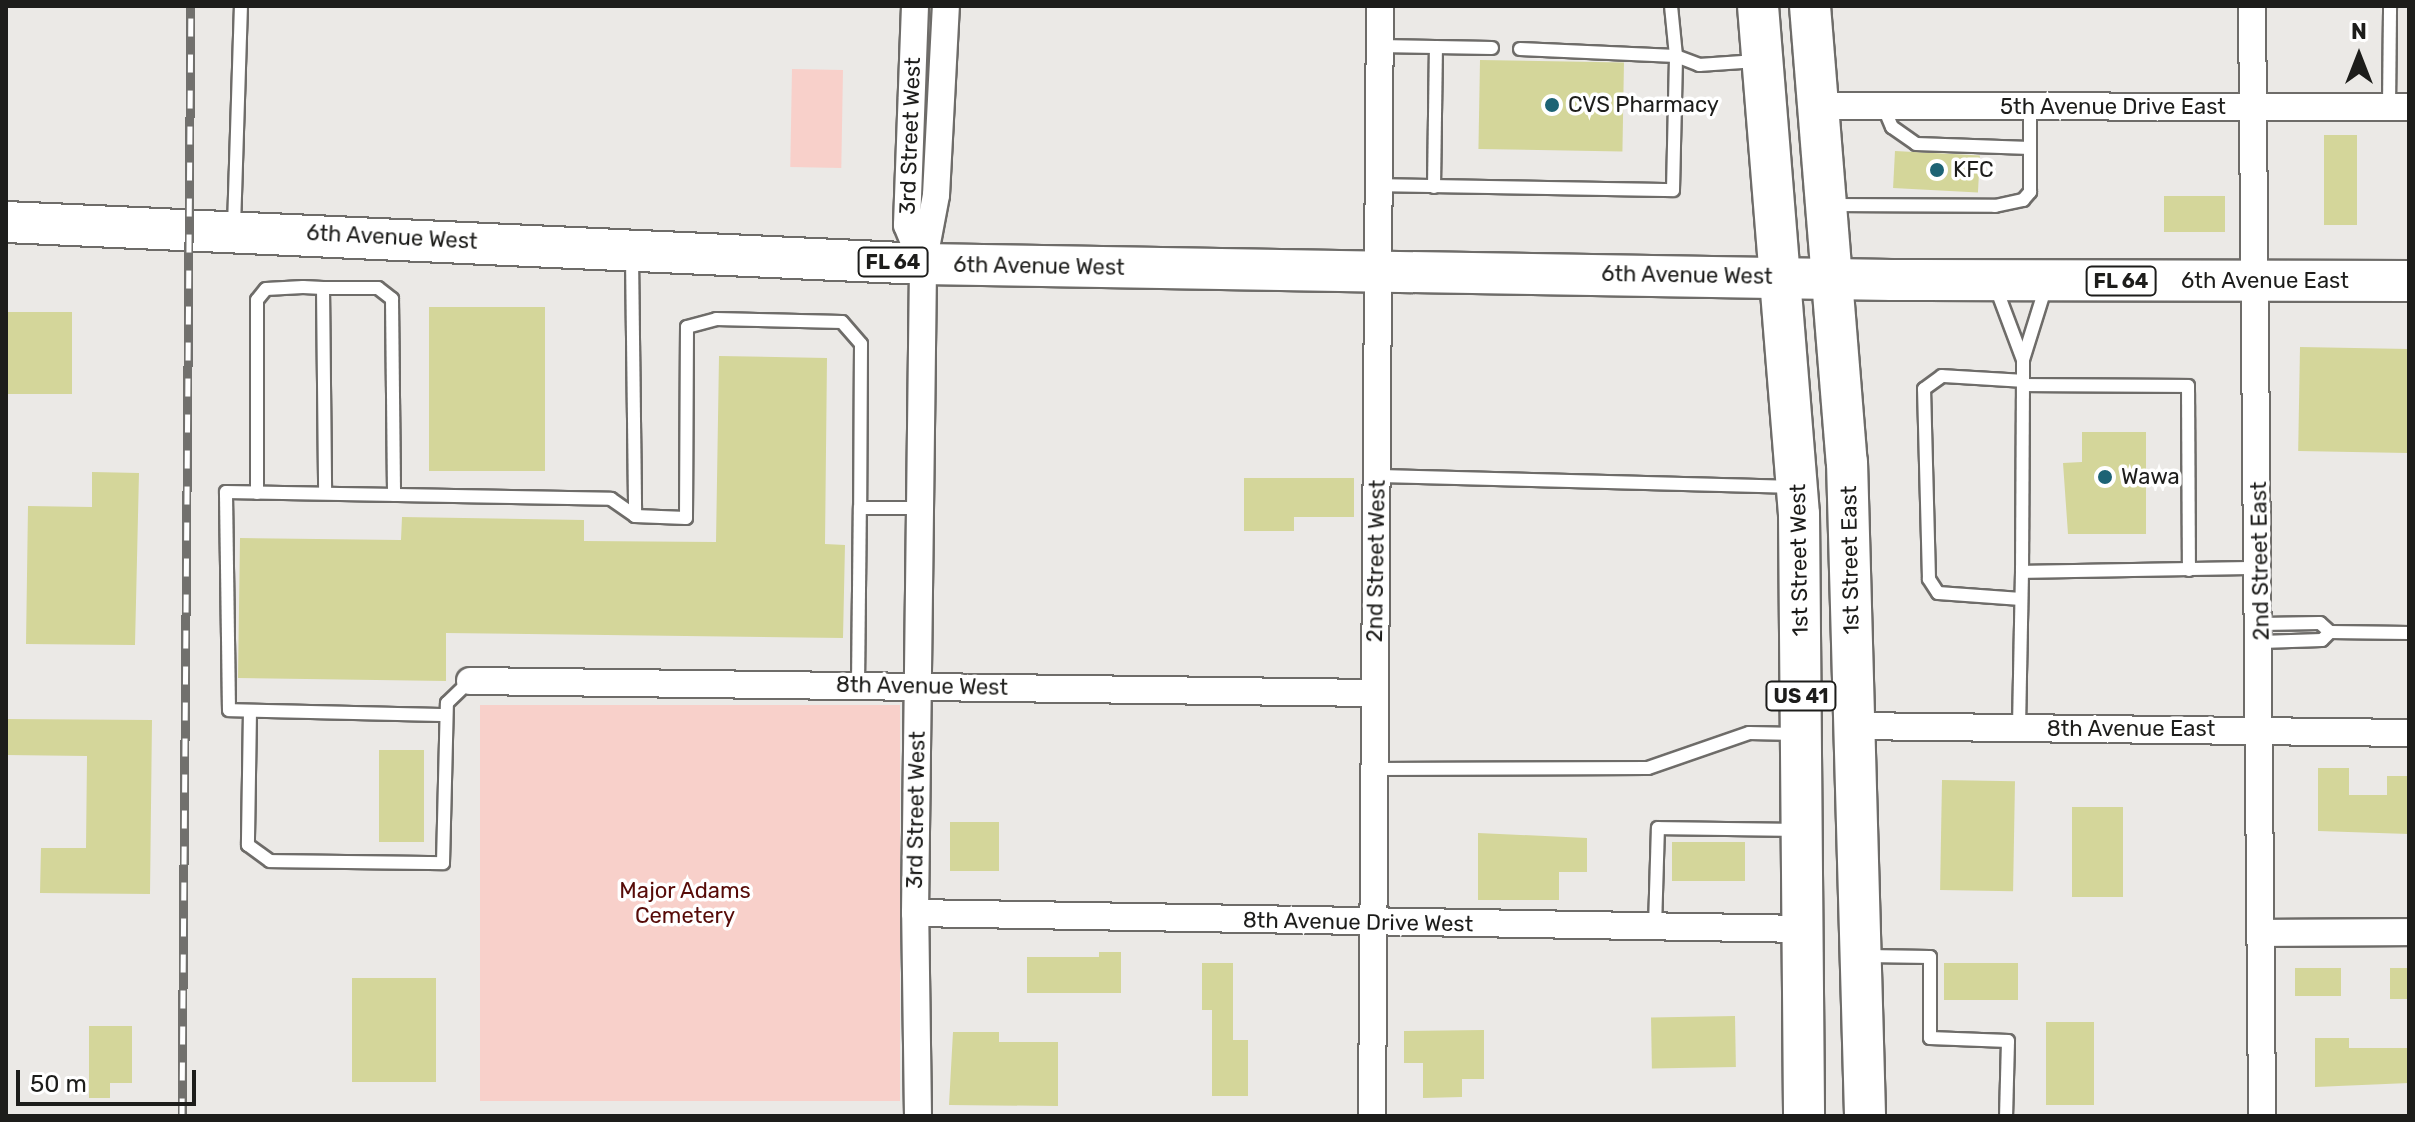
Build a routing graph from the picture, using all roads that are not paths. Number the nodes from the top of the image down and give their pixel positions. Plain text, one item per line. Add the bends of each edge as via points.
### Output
1 (241, 6) edge
2 (915, 6) edge
3 (946, 6) edge
4 (1380, 6) edge
5 (1671, 6) edge
6 (1758, 6) edge
7 (1810, 6) edge
8 (2252, 6) edge
9 (2390, 6) edge
10 (1379, 46) junction
11 (1436, 47) junction
12 (1492, 48) dead end
13 (1520, 49) dead end
14 (1676, 56) junction
15 (1760, 61) junction
16 (1817, 106) junction
17 (1883, 106) junction
18 (2252, 107) junction
19 (2399, 107) edge
20 (2030, 108) junction
21 (2030, 148) junction
22 (1378, 185) junction
23 (1434, 187) junction
24 (1827, 205) junction
25 (6, 222) edge
26 (234, 230) junction
27 (632, 249) junction
28 (923, 264) junction
29 (1377, 272) junction
30 (1782, 277) junction
31 (1833, 279) junction
32 (2047, 280) junction
33 (1993, 281) junction
34 (2257, 281) junction
35 (2409, 281) edge
36 (323, 288) junction
37 (2023, 360) junction
38 (2023, 383) junction
39 (1377, 476) junction
40 (1798, 487) junction
41 (257, 493) junction
42 (325, 493) junction
43 (394, 495) junction
44 (860, 508) junction
45 (920, 508) junction
46 (635, 516) junction
47 (2260, 568) junction
48 (2189, 570) junction
49 (2022, 572) junction
50 (2021, 599) junction
51 (2261, 633) junction
52 (2409, 633) edge
53 (470, 681) joint
54 (858, 685) junction
55 (917, 685) junction
56 (1375, 693) junction
57 (250, 711) junction
58 (446, 715) junction
59 (1853, 726) junction
60 (2019, 728) junction
61 (2262, 730) junction
62 (2409, 733) edge
63 (1801, 734) junction
64 (1375, 769) junction
65 (1803, 830) junction
66 (915, 913) junction
67 (1376, 923) junction
68 (1655, 927) junction
69 (1802, 929) junction
70 (2409, 932) edge
71 (2264, 933) junction
72 (1860, 956) junction
73 (918, 1116) edge
74 (1372, 1116) edge
75 (1804, 1116) edge
76 (1865, 1116) edge
77 (2006, 1116) edge
78 (2262, 1116) edge

1 - 26 lane
2 - 28 street, 3rd Street West via 907,225
3 - 28 street, 3rd Street West via 936,195
4 - 10 street, 2nd Street West
5 - 14 lane
6 - 15 main road, 1st Street West / US 41
7 - 16 main road, 1st Street East / US 41
8 - 18 street, 2nd Street East
9 - 19 lane
10 - 11 lane
10 - 22 street, 2nd Street West
11 - 12 lane
11 - 23 lane
13 - 14 lane
14 - 15 lane via 1699,65
14 - 23 lane via 1673,190
15 - 30 main road, 1st Street West / US 41
16 - 17 street, 5th Avenue Drive East
16 - 24 main road, 1st Street East / US 41
17 - 20 street, 5th Avenue Drive East
17 - 21 lane via 1892,127 1916,144
18 - 19 street, 5th Avenue Drive East
18 - 20 street, 5th Avenue Drive East
18 - 34 street, 2nd Street East
20 - 21 lane
21 - 24 lane via 2030,192 2011,205
22 - 23 lane
22 - 29 street, 2nd Street West
24 - 31 main road, 1st Street East / US 41
25 - 26 main road, 6th Avenue West / FL 64
26 - 27 main road, 6th Avenue West / FL 64
27 - 28 main road, 6th Avenue West / FL 64
27 - 46 lane
28 - 29 main road, 6th Avenue West / FL 64
28 - 45 street, 3rd Street West
29 - 30 main road, 6th Avenue West / FL 64
29 - 39 street, 2nd Street West
30 - 31 main road, 6th Avenue West / FL 64
30 - 40 main road, 1st Street West / US 41
31 - 33 main road, 6th Avenue East / FL 64
31 - 59 main road, 1st Street East / US 41 via 1847,462
32 - 33 main road, 6th Avenue East / FL 64
32 - 34 main road, 6th Avenue East / FL 64
32 - 37 lane
33 - 37 lane
34 - 35 main road, 6th Avenue East / FL 64
34 - 47 street, 2nd Street East
36 - 41 lane via 273,287 258,296
36 - 42 lane
36 - 43 lane via 378,288 392,299
37 - 38 lane
38 - 48 lane via 2188,386
38 - 49 lane
38 - 50 lane via 1942,376 1924,389 1929,579 1938,593
39 - 40 lane
39 - 56 street, 2nd Street West
40 - 63 main road, 1st Street West / US 41
41 - 42 lane
41 - 57 lane via 226,492 229,710
42 - 43 lane
43 - 46 lane via 611,499
44 - 45 lane
44 - 46 lane via 861,344 842,322 716,319 687,327 686,518
44 - 54 lane
45 - 55 street, 3rd Street West
47 - 48 lane
47 - 51 street, 2nd Street East
48 - 49 lane
49 - 50 lane
50 - 60 lane
51 - 52 lane via 2320,623 2330,632
51 - 61 street, 2nd Street East
53 - 54 street, 8th Avenue West
53 - 58 lane via 447,703
54 - 55 street, 8th Avenue West
55 - 56 street, 8th Avenue West
55 - 66 street, 3rd Street West
56 - 64 street, 2nd Street West
57 - 58 lane
57 - 58 lane via 248,845 270,861 443,863
59 - 60 street, 8th Avenue East
59 - 72 main road, 1st Street East / US 41
60 - 61 street, 8th Avenue East
61 - 62 street, 8th Avenue East
61 - 71 street, 2nd Street East
63 - 64 lane via 1749,733 1648,768
63 - 65 main road, 1st Street West / US 41
64 - 67 street, 2nd Street West
65 - 68 lane via 1658,828
65 - 69 main road, 1st Street West / US 41
66 - 67 street, 8th Avenue Drive West
66 - 73 street, 3rd Street West
67 - 68 street, 8th Avenue Drive West
67 - 74 street, 2nd Street West
68 - 69 street, 8th Avenue Drive West
69 - 75 main road, 1st Street West / US 41
70 - 71 street
71 - 78 street, 2nd Street East
72 - 76 main road, 1st Street East / US 41
72 - 77 lane via 1930,957 1930,1038 2008,1041

